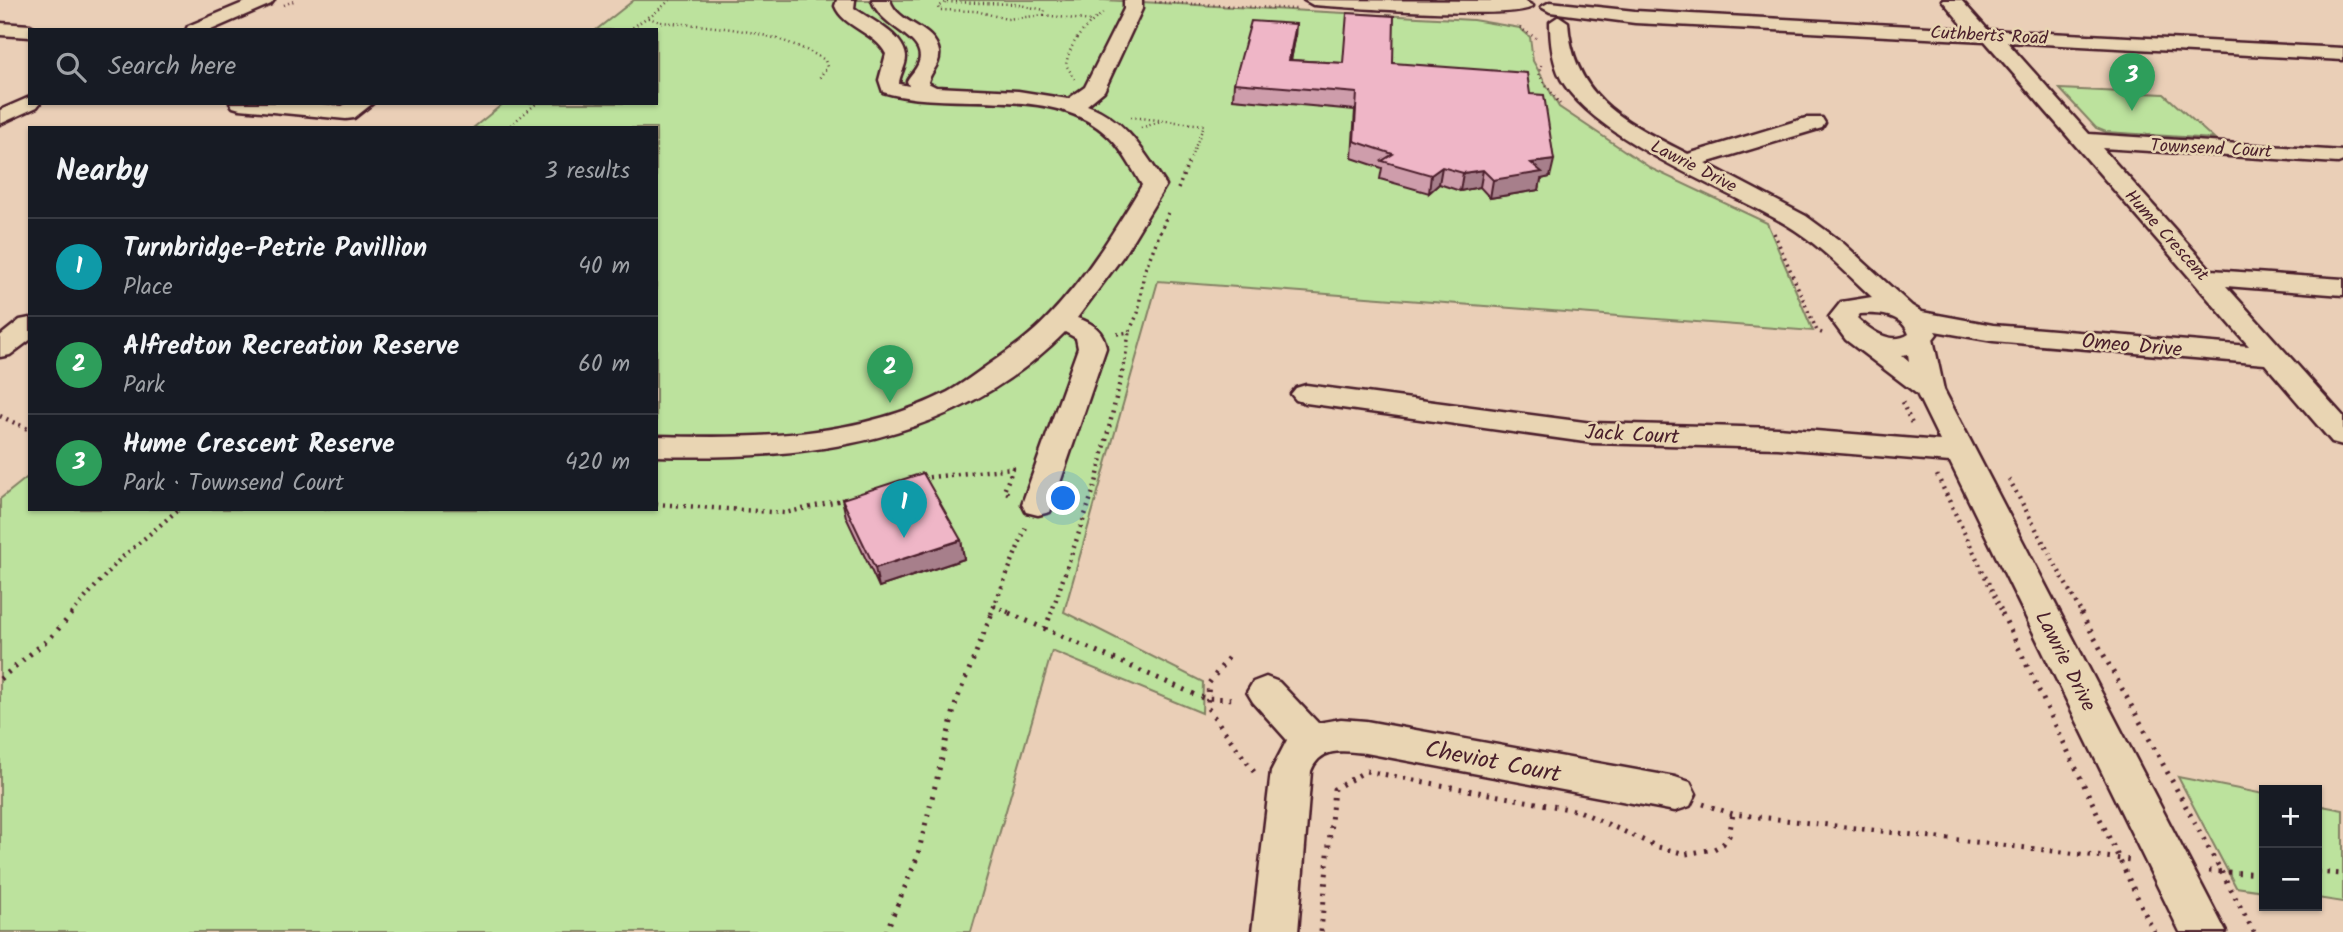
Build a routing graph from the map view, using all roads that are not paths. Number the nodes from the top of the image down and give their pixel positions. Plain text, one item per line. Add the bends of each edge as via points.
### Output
1 (258, 0) edge
2 (265, 0) edge
3 (846, 0) edge
4 (881, 0) edge
5 (1133, 0) edge
6 (1313, 0) edge
7 (1726, 0) edge
8 (1951, 0) edge
9 (239, 12) junction
10 (1557, 17) junction
11 (1530, 21) junction
12 (1737, 22) junction
13 (200, 28) edge
14 (0, 29) edge
15 (28, 31) edge
16 (1986, 35) junction
17 (1560, 46) junction
18 (2343, 54) edge
19 (925, 90) junction
20 (28, 104) edge
21 (261, 105) edge
22 (360, 105) edge
23 (1070, 107) junction
24 (0, 118) edge
25 (1814, 123) dead end
26 (2083, 141) junction
27 (2338, 156) dead end
28 (1686, 162) junction
29 (1850, 266) junction
30 (2204, 277) junction
31 (2343, 287) edge
32 (1060, 322) junction
33 (1850, 324) junction
34 (28, 328) edge
35 (1915, 328) junction
36 (0, 349) edge
37 (2273, 356) junction
38 (1913, 391) junction
39 (1306, 394) dead end
40 (2343, 435) edge
41 (658, 446) edge
42 (1942, 451) junction
43 (1028, 507) road end
44 (1268, 696) road end
45 (1311, 741) junction
46 (1675, 794) dead end
47 (1275, 932) edge
48 (2203, 932) edge

1 - 9 street
2 - 9 street
3 - 19 street via 846,11 895,50 896,63 888,84
4 - 19 street via 888,15 927,46 929,63 917,80
5 - 23 street via 1133,9 1095,88
6 - 11 street via 1444,7
7 - 12 street
8 - 16 street, Hume Crescent
9 - 13 street
10 - 11 street, Cuthberts Road
10 - 12 street, Cuthberts Road
10 - 17 street, Lawrie Drive
11 - 17 street
12 - 16 street, Cuthberts Road
14 - 15 street
16 - 18 street, Cuthberts Road
16 - 26 street, Hume Crescent
17 - 28 street, Lawrie Drive via 1573,83 1589,102 1628,131
19 - 23 street via 1024,98
20 - 24 street
21 - 22 street via 346,113
23 - 32 street via 1093,115 1118,133 1154,186
25 - 28 street
26 - 27 street, Townsend Court
26 - 30 street, Hume Crescent
28 - 29 street, Lawrie Drive via 1786,214 1834,248
29 - 33 street
29 - 35 street, Lawrie Drive
30 - 31 street
30 - 37 street, Hume Crescent
32 - 41 street via 958,398 894,425 830,438 725,449
32 - 43 street via 1084,330 1092,340 1091,351
33 - 35 street, Omeo Drive via 1888,345 1904,346
33 - 35 street via 1851,308 1872,305
33 - 38 street, Lawrie Drive via 1892,358
34 - 36 street
35 - 37 street, Omeo Drive
35 - 38 street, Lawrie Drive
37 - 40 street, Hume Crescent
38 - 42 street, Lawrie Drive
39 - 42 street, Jack Court via 1592,433 1779,438
42 - 48 street, Lawrie Drive
44 - 45 street
45 - 46 street, Cheviot Court via 1325,736 1366,737
45 - 47 street via 1294,761 1290,782

